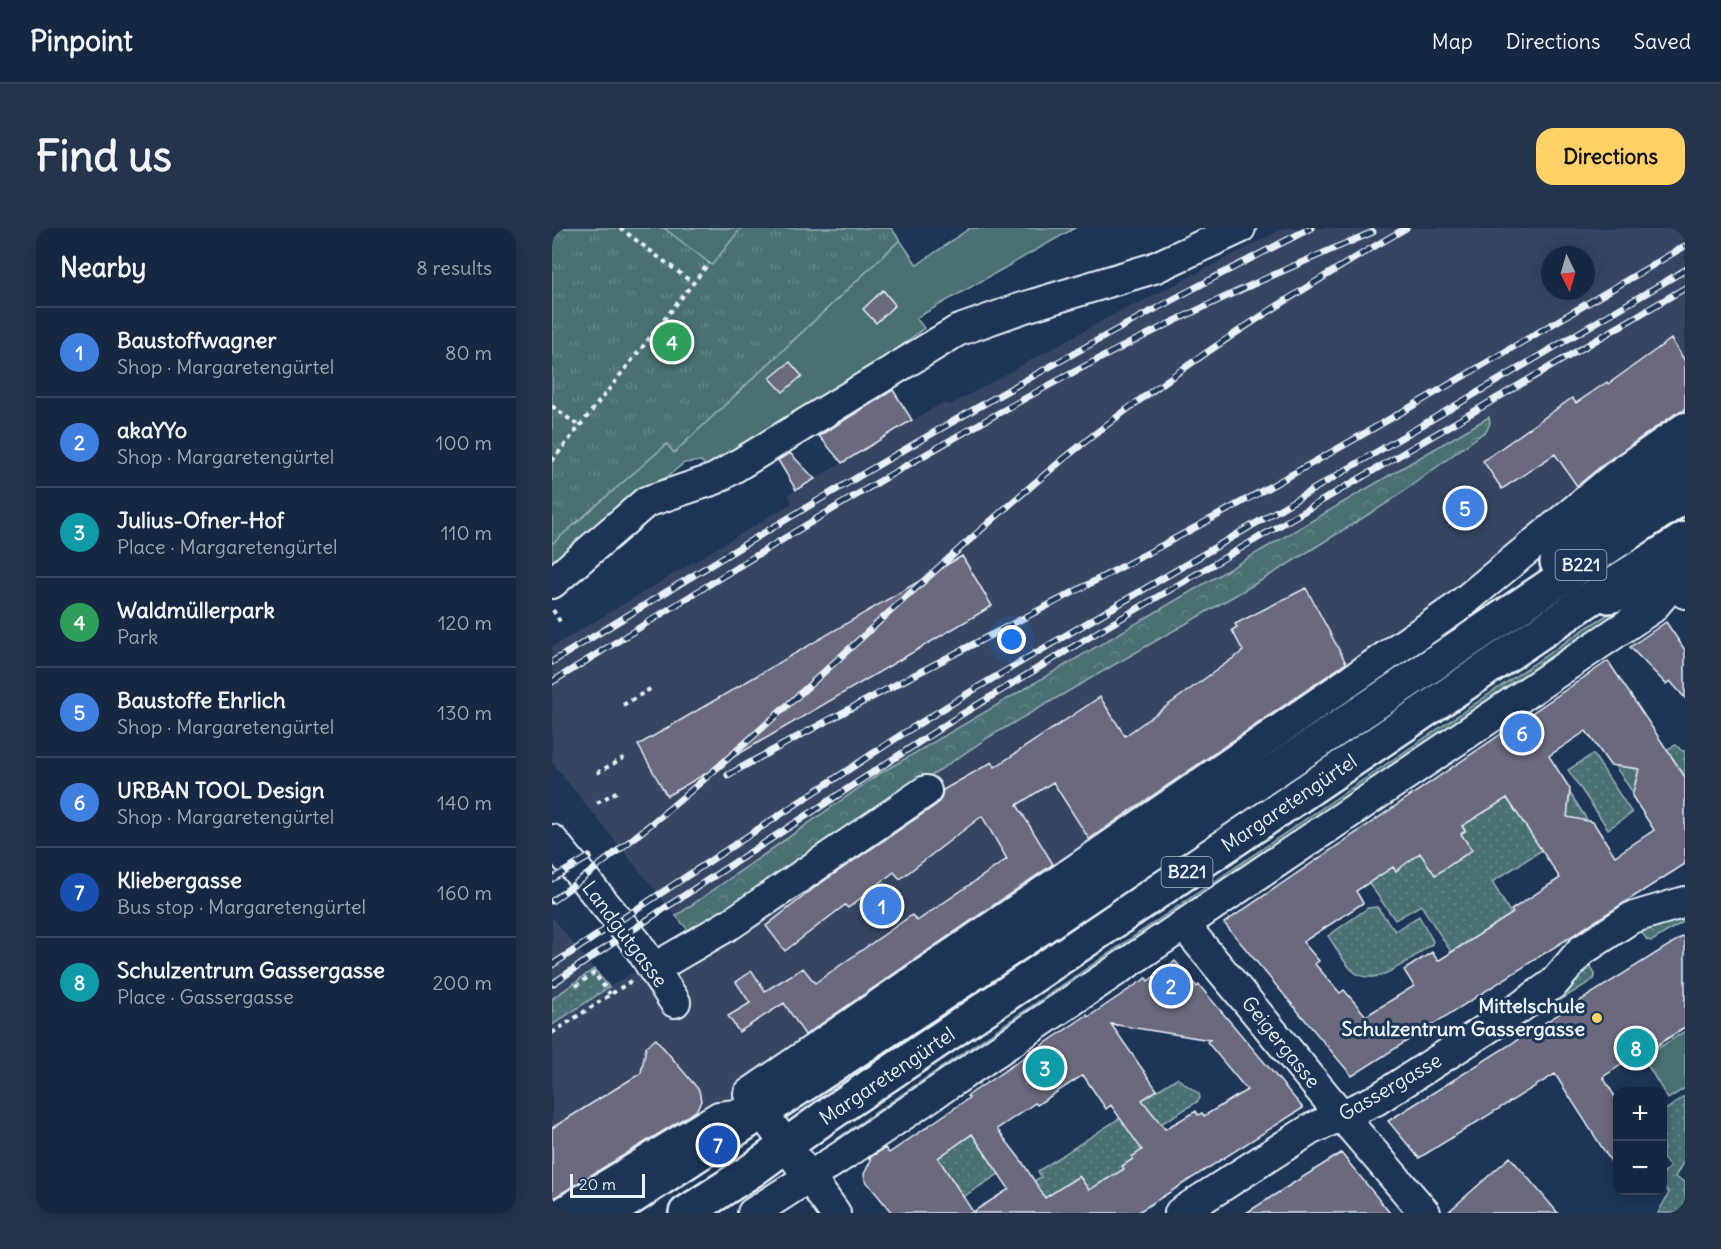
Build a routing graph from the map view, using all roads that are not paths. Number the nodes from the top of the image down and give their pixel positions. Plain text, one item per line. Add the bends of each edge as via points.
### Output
1 (1240, 228) edge
2 (1685, 428) edge
3 (1685, 462) edge
4 (1685, 495) edge
5 (1685, 539) edge
6 (552, 583) edge
7 (1682, 583) edge
8 (1588, 600) junction
9 (1478, 634) junction
10 (926, 791) dead end
11 (552, 840) edge
12 (1685, 902) edge
13 (1184, 924) junction
14 (955, 957) junction
15 (653, 969) junction
16 (675, 1002) dead end
17 (755, 1103) junction
18 (1341, 1116) junction
19 (787, 1145) junction
20 (809, 1177) junction
21 (562, 1213) edge
22 (608, 1213) edge
23 (686, 1213) edge
24 (753, 1213) edge
25 (835, 1213) edge
26 (1180, 1213) edge
27 (1425, 1213) edge

1 - 6 street via 1154,268 957,331 715,478 646,502
2 - 14 street, Margaretengürtel via 1616,476 1455,609
3 - 9 main road via 1599,523
4 - 9 main road, Margaretengürtel / B221
5 - 8 main road, Margaretengürtel / B221
7 - 8 main road, B221
7 - 13 street, Margaretengürtel via 1652,608
8 - 19 main road, Margaretengürtel / B221
9 - 14 main road, Margaretengürtel / B221
10 - 15 street via 732,923
11 - 15 street, Landgutgasse via 636,942
12 - 18 street, Gassergasse via 1631,918 1581,951 1554,983 1519,1008 1376,1100
13 - 18 street, Geigergasse
13 - 20 street, Margaretengürtel
14 - 17 main road, Margaretengürtel / B221
15 - 16 street, Landgutgasse
17 - 19 street
17 - 21 street, Margaretengürtel via 719,1117
17 - 22 main road, Margaretengürtel / B221
18 - 26 street, Gassergasse via 1311,1130
18 - 27 street, Geigergasse
19 - 20 street
19 - 23 main road, Margaretengürtel / B221
20 - 24 street, Margaretengürtel
20 - 25 street

